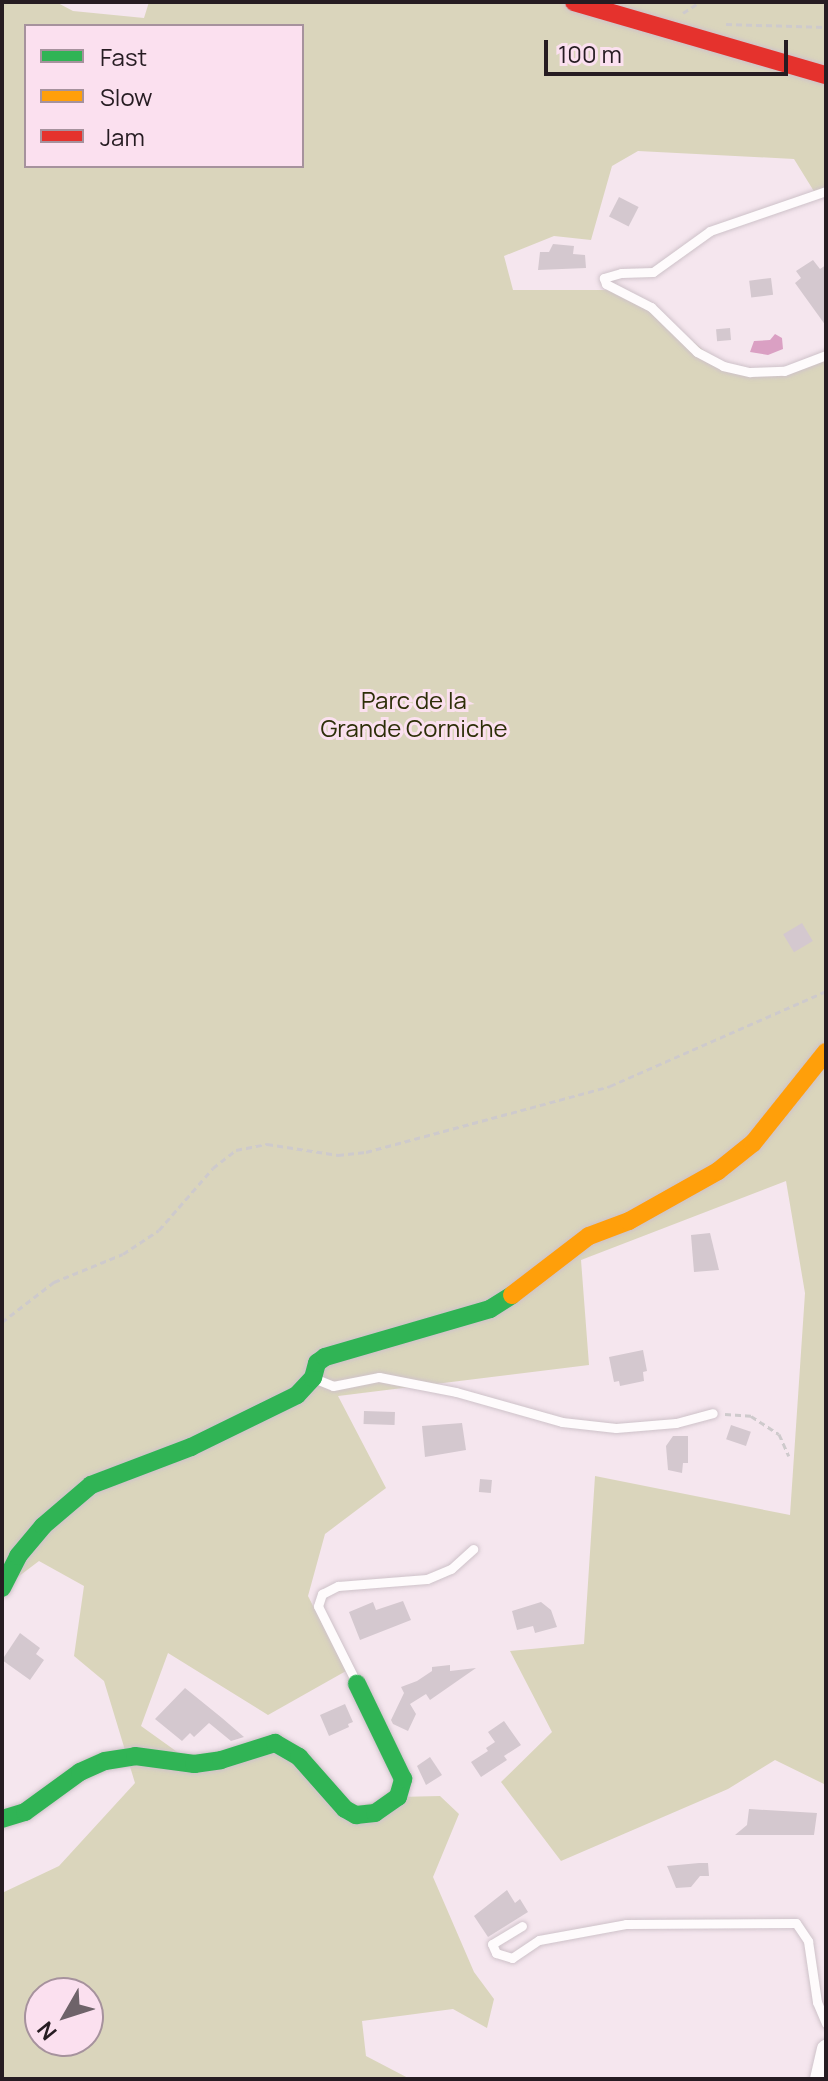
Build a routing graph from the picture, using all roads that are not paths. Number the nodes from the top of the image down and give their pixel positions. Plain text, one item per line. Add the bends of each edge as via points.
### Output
1 (574, 2) edge
2 (826, 75) edge
3 (826, 191) edge
4 (826, 355) edge
5 (826, 1052) edge
6 (313, 1378) junction
7 (713, 1413) road end
8 (473, 1549) dead end
9 (2, 1588) edge
10 (357, 1684) joint
11 (2, 1819) edge
12 (522, 1926) dead end
13 (826, 2023) edge
14 (826, 2049) edge
15 (819, 2079) edge

1 - 2 street
3 - 4 lane via 710,231 653,272 604,278 606,284 651,307 697,352 723,366 784,371
5 - 6 street via 753,1143 718,1171 629,1221 589,1236 490,1309 325,1357
6 - 7 lane via 333,1386 379,1377 562,1422 616,1428 676,1423
6 - 9 street via 297,1395 191,1447 91,1485 43,1526 18,1556
8 - 10 lane via 451,1569 427,1579 338,1586 322,1594 318,1606
10 - 11 street via 403,1779 398,1797 375,1813 356,1815 345,1809 299,1757 275,1743 194,1764 135,1756 105,1761 80,1772 25,1812
12 - 13 lane via 492,1944 496,1953 512,1958 539,1940 626,1924 796,1923 808,1941 817,2002
14 - 15 street

